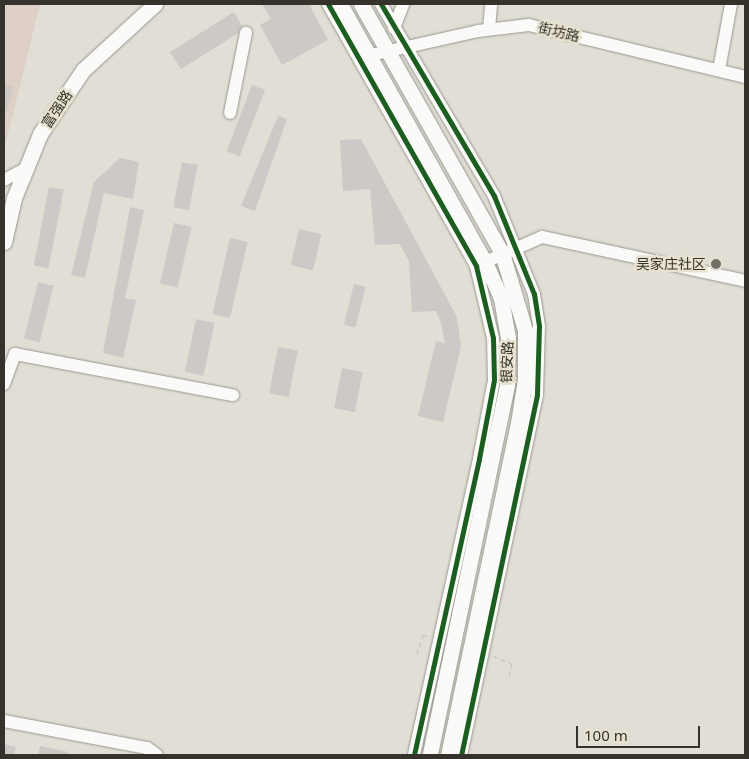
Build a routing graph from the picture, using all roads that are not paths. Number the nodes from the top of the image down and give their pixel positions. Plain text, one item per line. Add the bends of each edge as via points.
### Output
1 (155, 4) edge
2 (328, 4) edge
3 (340, 4) edge
4 (361, 4) edge
5 (381, 4) edge
6 (404, 4) edge
7 (492, 4) edge
8 (731, 4) edge
9 (394, 28) junction
10 (489, 29) junction
11 (246, 33) dead end
12 (404, 48) junction
13 (388, 51) junction
14 (371, 55) junction
15 (719, 70) junction
16 (745, 77) edge
17 (230, 113) dead end
18 (26, 169) junction
19 (4, 180) edge
20 (4, 242) edge
21 (518, 247) junction
22 (502, 253) junction
23 (481, 264) junction
24 (745, 281) edge
25 (4, 384) edge
26 (233, 395) dead end
27 (4, 721) edge
28 (157, 755) edge
29 (414, 755) edge
30 (430, 755) edge
31 (448, 755) edge
32 (461, 755) edge

1 - 18 main road, 富强路 via 83,70 40,134
2 - 23 street
3 - 14 main road, 银安路
4 - 13 main road, 银安路
5 - 9 street
6 - 9 street
7 - 10 street
8 - 15 street
9 - 12 street
10 - 12 street, 街坊路
10 - 15 street, 街坊路 via 529,25
11 - 17 street
12 - 13 street, 街坊路
12 - 21 street via 494,196
13 - 14 street, 街坊路
13 - 22 main road, 银安路
14 - 23 main road, 银安路
15 - 16 street, 街坊路
18 - 19 street
18 - 20 main road, 富强路
21 - 22 street
21 - 24 street via 542,237
21 - 32 street via 534,294 540,371
22 - 23 street
22 - 31 main road, 银安路 via 522,314 525,379
23 - 29 street via 493,338 494,380
23 - 30 main road, 银安路 via 501,298 507,385
25 - 26 street via 15,354
27 - 28 street via 147,748

